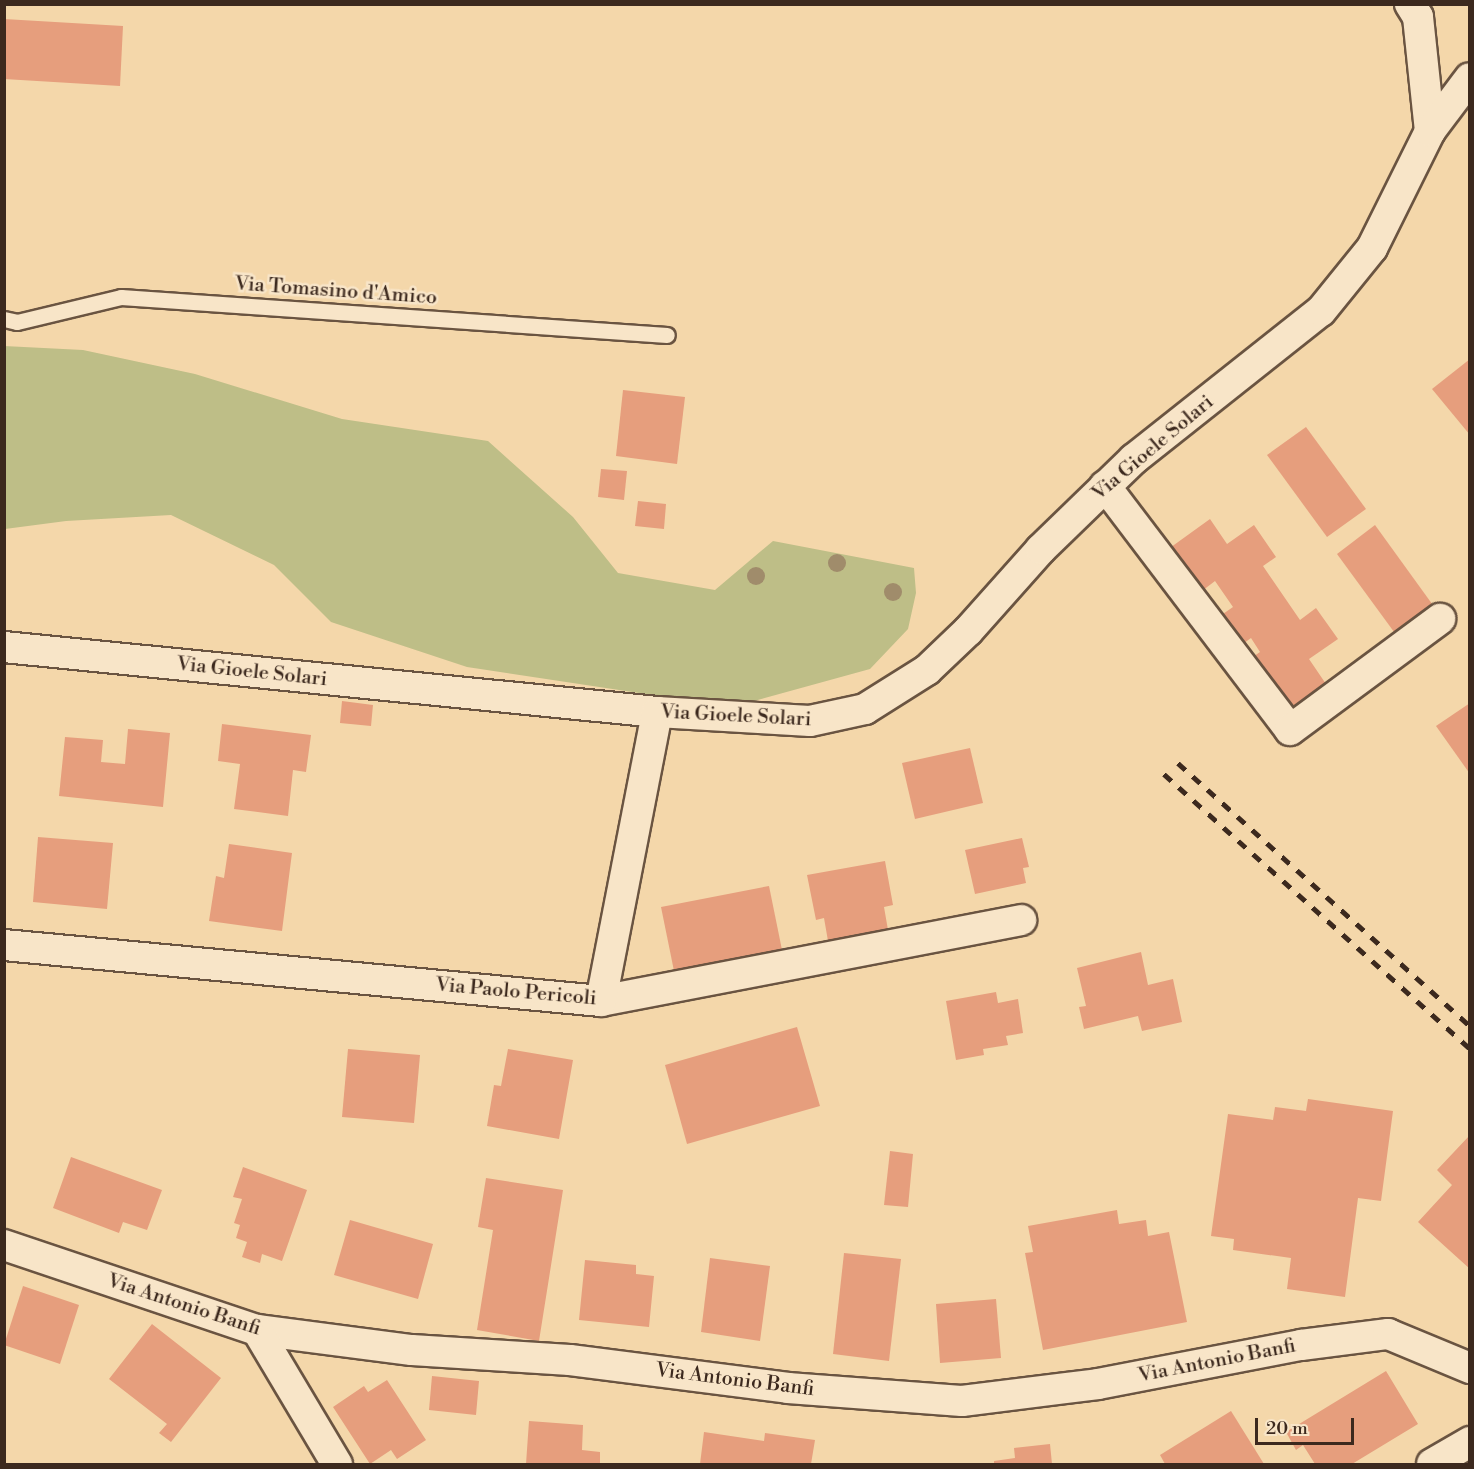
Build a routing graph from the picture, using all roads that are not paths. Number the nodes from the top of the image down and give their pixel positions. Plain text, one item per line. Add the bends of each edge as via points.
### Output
1 (1418, 9) edge
2 (1470, 78) edge
3 (1430, 131) junction
4 (4, 320) edge
5 (667, 335) dead end
6 (1105, 486) junction
7 (1440, 619) dead end
8 (4, 647) edge
9 (657, 712) junction
10 (1021, 920) dead end
11 (4, 945) edge
12 (601, 1001) junction
13 (4, 1245) edge
14 (257, 1330) junction
15 (1470, 1368) edge
16 (1470, 1442) edge
17 (337, 1464) edge
18 (1432, 1464) edge

1 - 3 street
2 - 3 street, Via Gioele Solari via 1447,103
3 - 6 street, Via Gioele Solari via 1383,230 1332,299 1289,339 1172,428
4 - 5 lane, Via Tomasino d'Amico via 17,322 121,297
6 - 7 street via 1290,730
6 - 9 street, Via Gioele Solari via 1041,549 955,644 911,682 872,705 844,717 810,721
8 - 9 street, Via Gioele Solari
9 - 12 street
10 - 12 street, Via Paolo Pericoli
11 - 12 street, Via Paolo Pericoli
13 - 14 street, Via Antonio Banfi
14 - 15 street, Via Antonio Banfi via 412,1350 570,1360 788,1388 962,1401 1098,1384 1301,1345 1388,1334
14 - 17 street
16 - 18 street

